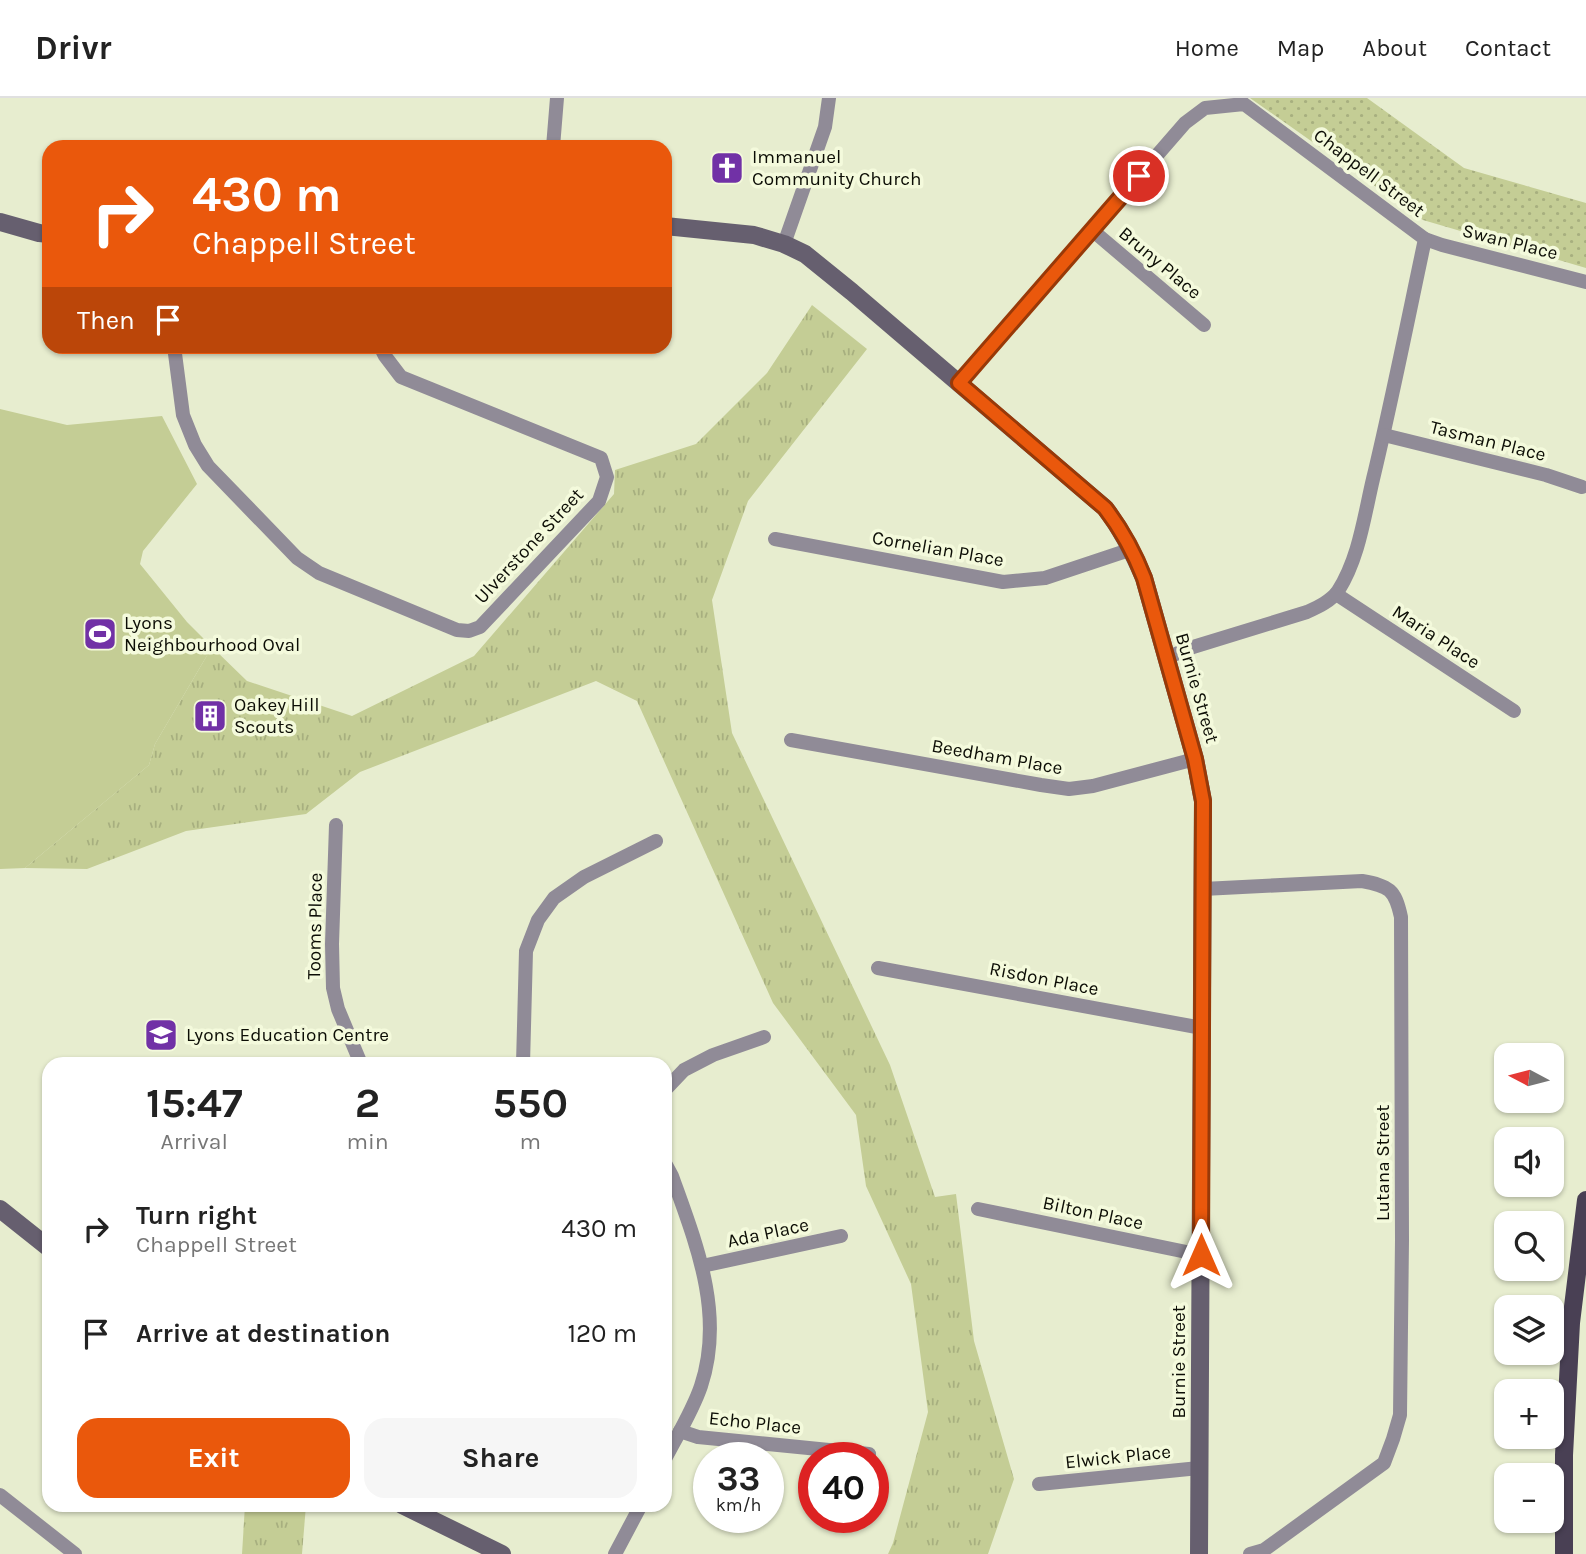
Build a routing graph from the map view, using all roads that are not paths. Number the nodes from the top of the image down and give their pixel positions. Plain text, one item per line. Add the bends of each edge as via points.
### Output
1 (557, 98) edge
2 (829, 98) edge
3 (554, 140) edge
4 (0, 222) edge
5 (672, 227) edge
6 (1092, 230) junction
7 (42, 232) edge
8 (1425, 239) junction
9 (783, 244) junction
10 (1586, 282) edge
11 (1204, 325) dead end
12 (175, 354) edge
13 (383, 354) edge
14 (959, 383) junction
15 (1384, 435) junction
16 (1582, 487) dead end
17 (775, 540) dead end
18 (1132, 549) junction
19 (1336, 594) junction
20 (1167, 658) junction
21 (1514, 711) dead end
22 (791, 740) dead end
23 (1195, 759) junction
24 (336, 825) dead end
25 (656, 841) dead end
26 (1203, 889) junction
27 (878, 968) dead end
28 (1202, 1028) junction
29 (764, 1037) dead end
30 (359, 1057) edge
31 (523, 1057) edge
32 (672, 1083) edge
33 (672, 1176) edge
34 (1586, 1200) edge
35 (0, 1209) edge
36 (978, 1209) dead end
37 (841, 1236) dead end
38 (42, 1242) edge
39 (1201, 1255) junction
40 (702, 1266) junction
41 (680, 1431) junction
42 (672, 1446) edge
43 (798, 1447) edge
44 (1199, 1468) junction
45 (1039, 1484) dead end
46 (0, 1495) edge
47 (416, 1512) edge
48 (637, 1512) edge
49 (75, 1554) edge
50 (502, 1554) edge
51 (615, 1554) edge
52 (1199, 1554) edge
53 (1250, 1554) edge
54 (1564, 1554) edge

1 - 3 street
2 - 9 street via 825,127
4 - 7 street
5 - 9 street, Burnie Street via 754,235
6 - 8 street, Chappell Street via 1185,124 1205,108 1244,104
6 - 11 street, Bruny Place
6 - 14 street, Chappell Street
8 - 10 street, Swan Place
8 - 15 street, Chappell Street
9 - 14 street, Burnie Street via 805,254
12 - 13 street, Ulverstone Street via 183,415 195,445 208,466 297,558 319,573 469,631 480,627 599,501 607,477 601,458 401,377
14 - 18 street, Burnie Street via 1105,508
15 - 16 street, Tasman Place
15 - 19 street, Chappell Street via 1356,550
17 - 18 street, Cornelian Place via 1003,582 1045,578
18 - 20 street, Burnie Street
19 - 20 street via 1307,612
19 - 21 street, Maria Place
20 - 23 street, Burnie Street
22 - 23 street, Beedham Place via 1069,789
23 - 26 street, Burnie Street via 1203,801
24 - 30 street, Tooms Place via 333,988
25 - 31 street via 584,877 554,898 538,920 526,951
26 - 28 street, Burnie Street
26 - 53 street, Lutana Street via 1362,881 1384,885 1397,899 1401,918 1400,1415 1384,1463 1264,1550
27 - 28 street, Risdon Place
28 - 39 street, Burnie Street
29 - 32 street via 713,1055 684,1070
33 - 40 street
34 - 54 main road via 1571,1323
35 - 38 street
36 - 39 street, Bilton Place
37 - 40 street, Ada Place
39 - 44 street, Burnie Street
40 - 41 street via 711,1335 701,1387
41 - 42 street
41 - 43 street, Echo Place via 698,1437
44 - 45 street, Elwick Place
44 - 52 street, Burnie Street
46 - 49 street
47 - 50 street
48 - 51 street

